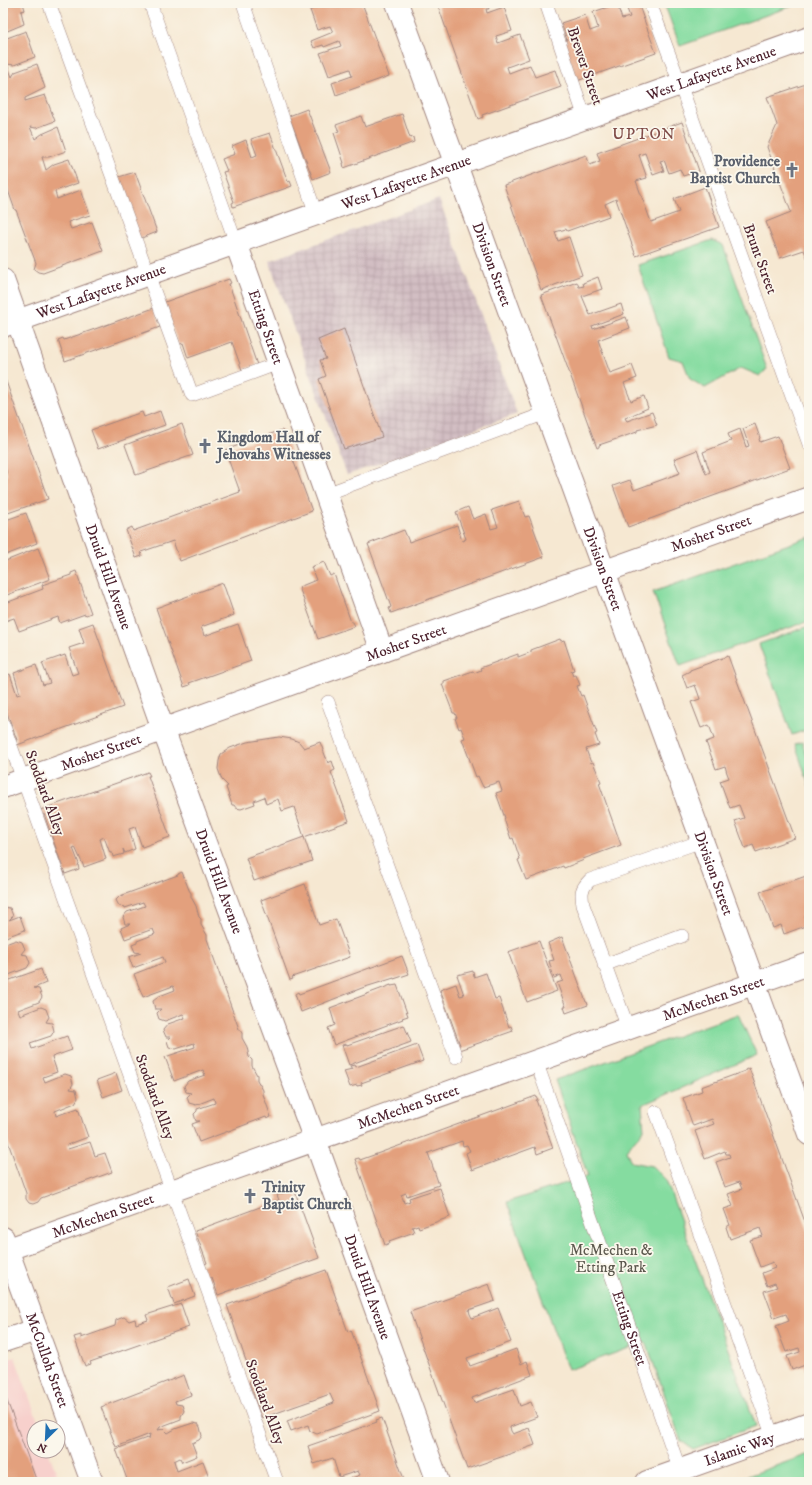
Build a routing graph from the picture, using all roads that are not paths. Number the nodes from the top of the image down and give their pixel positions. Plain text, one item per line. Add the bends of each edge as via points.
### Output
1 (49, 3) edge
2 (150, 3) edge
3 (243, 3) edge
4 (397, 3) edge
5 (546, 3) edge
6 (650, 3) edge
7 (809, 38) edge
8 (680, 84) junction
9 (585, 118) junction
10 (456, 164) junction
11 (316, 214) junction
12 (236, 243) junction
13 (148, 274) junction
14 (3, 280) edge
15 (10, 323) edge
16 (279, 363) junction
17 (546, 413) junction
18 (809, 444) edge
19 (326, 494) junction
20 (809, 498) edge
21 (604, 572) junction
22 (382, 651) junction
23 (328, 702) dead end
24 (3, 724) edge
25 (164, 730) junction
26 (23, 780) junction
27 (3, 787) edge
28 (702, 841) junction
29 (682, 936) dead end
30 (809, 964) edge
31 (604, 965) junction
32 (754, 983) junction
33 (628, 1028) junction
34 (456, 1057) dead end
35 (536, 1061) junction
36 (656, 1112) dead end
37 (809, 1134) edge
38 (315, 1140) junction
39 (172, 1191) junction
40 (4, 1249) edge
41 (36, 1330) junction
42 (3, 1341) edge
43 (809, 1424) edge
44 (773, 1437) junction
45 (682, 1476) edge
46 (92, 1482) edge
47 (277, 1482) edge
48 (438, 1482) edge
49 (646, 1482) edge

1 - 13 lane
2 - 12 lane, Etting Street
3 - 11 lane
4 - 10 street, Division Street
5 - 9 lane, Brewer Street
6 - 8 lane, Brunt Street
7 - 8 street, West Lafayette Avenue
8 - 9 street, West Lafayette Avenue
8 - 18 lane, Brunt Street
9 - 10 street, West Lafayette Avenue
10 - 11 street, West Lafayette Avenue
10 - 17 street, Division Street
11 - 12 street, West Lafayette Avenue
12 - 13 street, West Lafayette Avenue
12 - 16 street, Etting Street
13 - 15 street, West Lafayette Avenue
13 - 16 lane via 192,395
14 - 15 street, Druid Hill Avenue
15 - 25 street, Druid Hill Avenue
16 - 19 street, Etting Street
17 - 19 lane
17 - 21 street, Division Street
19 - 22 street, Etting Street
20 - 21 street, Mosher Street
21 - 22 street, Mosher Street
21 - 28 street, Division Street
22 - 25 street, Mosher Street
23 - 34 lane
24 - 26 lane, Stoddard Alley
25 - 26 street, Mosher Street
25 - 38 street, Druid Hill Avenue
26 - 27 street, Mosher Street
26 - 39 lane, Stoddard Alley
28 - 31 lane via 590,880 583,887 582,905
28 - 32 street, Division Street
29 - 31 lane
30 - 32 street, McMechen Street
31 - 33 lane
32 - 33 street, McMechen Street
32 - 37 street, Division Street
33 - 35 street, McMechen Street
35 - 38 street, McMechen Street
35 - 45 lane, Etting Street
36 - 44 lane
38 - 39 street, McMechen Street
38 - 48 street, Druid Hill Avenue
39 - 40 street, McMechen Street
39 - 47 lane, Stoddard Alley
40 - 41 street, McCulloh Street
41 - 42 street
41 - 46 street, McCulloh Street
43 - 44 street, Islamic Way
44 - 45 street, Islamic Way
45 - 49 street, Islamic Way

